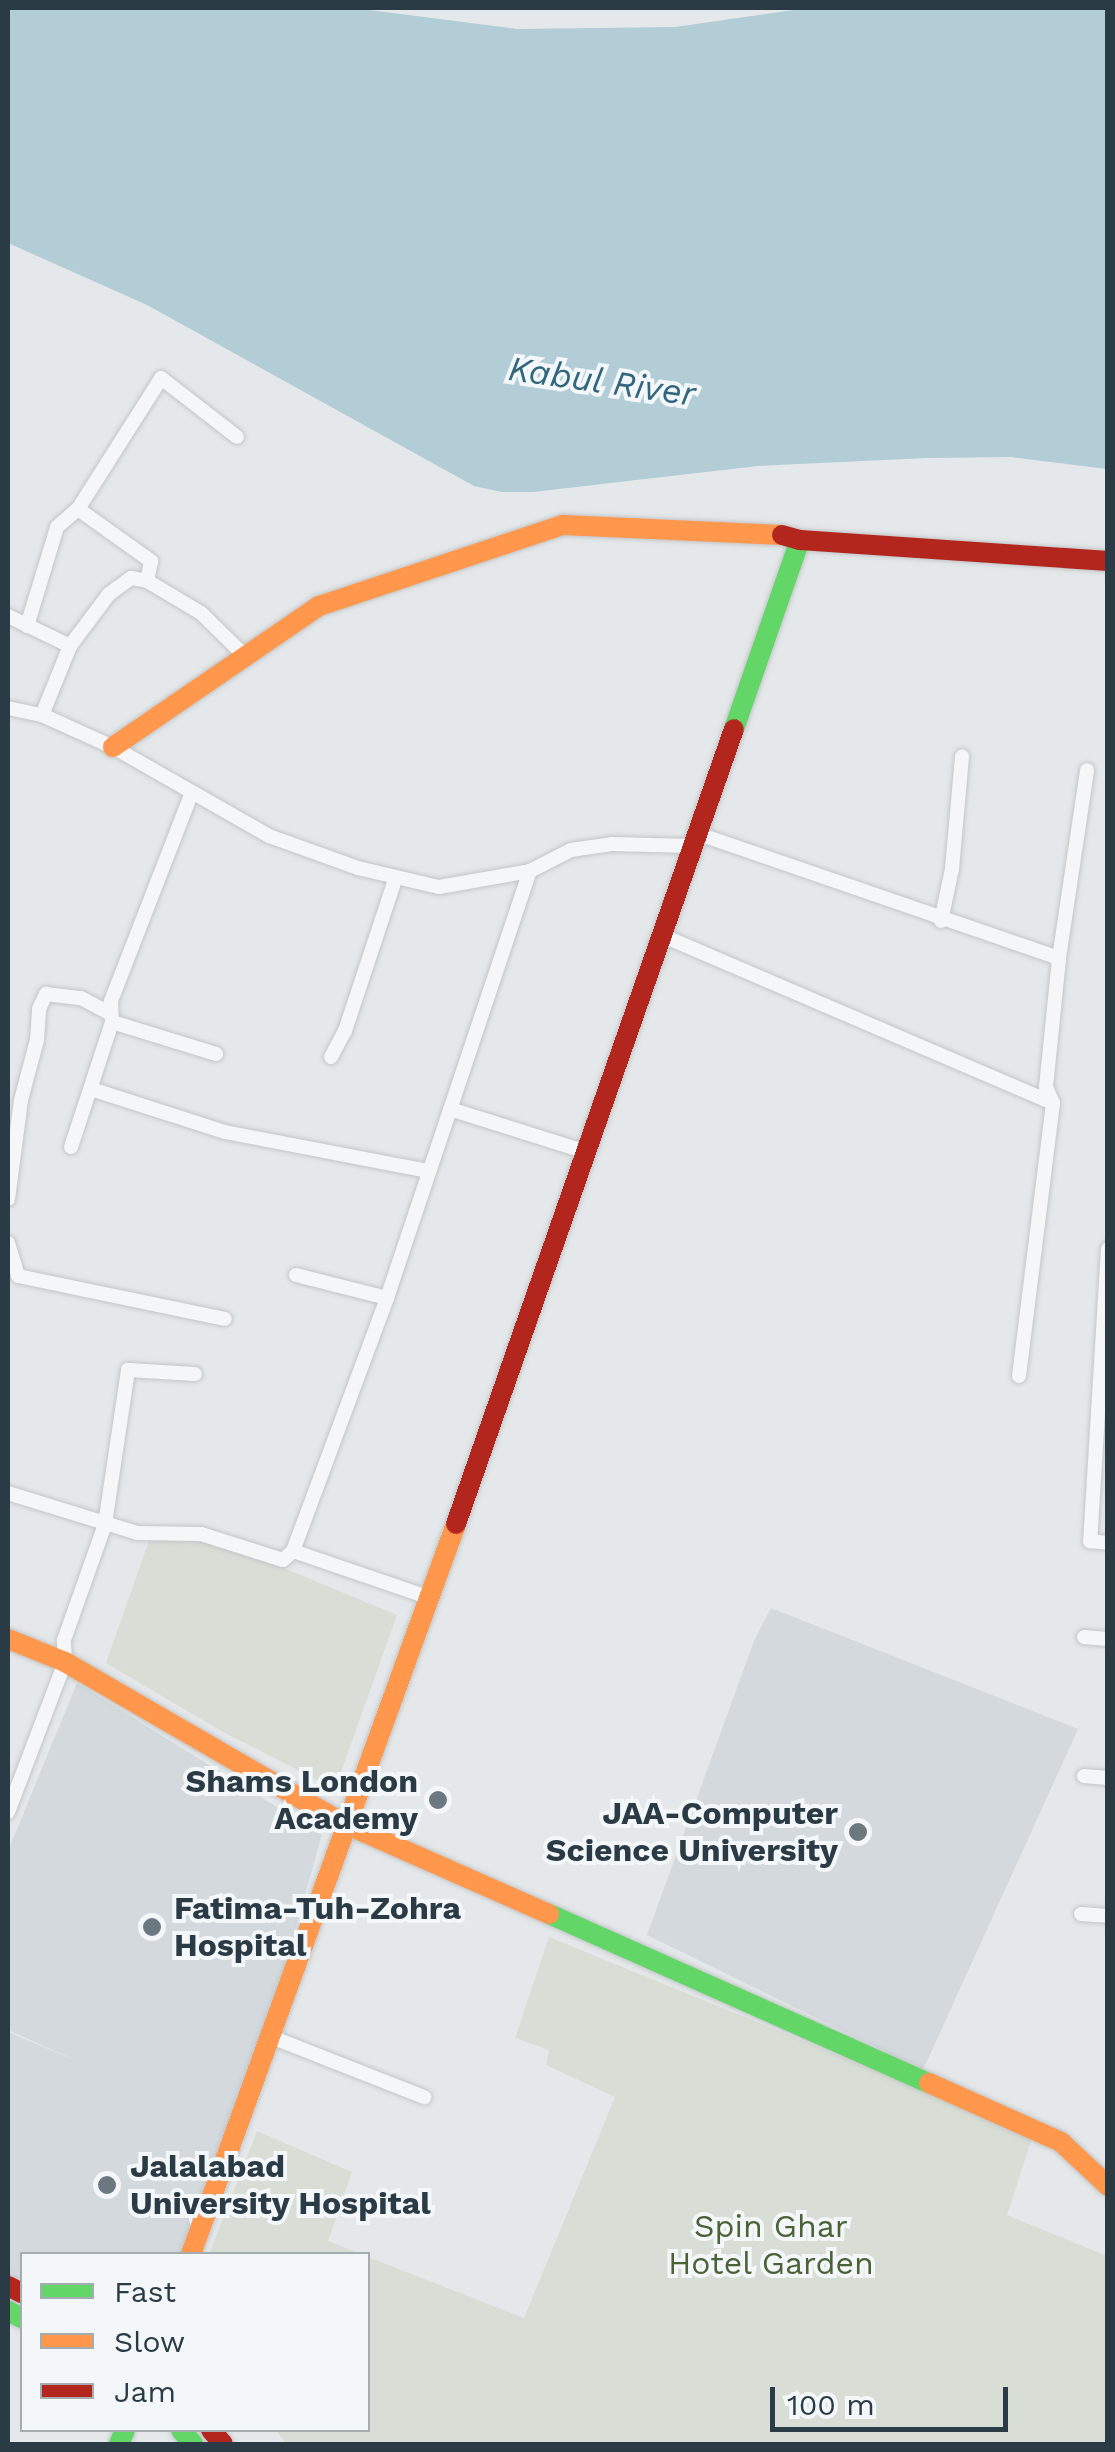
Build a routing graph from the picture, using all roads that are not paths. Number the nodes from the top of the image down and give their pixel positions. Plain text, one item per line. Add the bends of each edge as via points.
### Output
1 (237, 437) dead end
2 (78, 508) junction
3 (800, 540) junction
4 (1108, 560) edge
5 (147, 581) junction
6 (8, 616) edge
7 (26, 626) junction
8 (70, 646) junction
9 (246, 657) junction
10 (8, 708) edge
11 (42, 715) junction
12 (112, 748) junction
13 (962, 756) dead end
14 (1087, 770) dead end
15 (190, 795) junction
16 (694, 840) junction
17 (530, 871) junction
18 (396, 877) junction
19 (941, 921) junction
20 (661, 935) junction
21 (1059, 958) junction
22 (110, 1017) junction
23 (216, 1054) dead end
24 (332, 1057) dead end
25 (91, 1089) junction
26 (1053, 1102) junction
27 (450, 1110) junction
28 (72, 1148) dead end
29 (583, 1151) junction
30 (427, 1170) junction
31 (8, 1199) edge
32 (8, 1243) edge
33 (1108, 1249) edge
34 (296, 1275) dead end
35 (386, 1298) junction
36 (225, 1319) dead end
37 (195, 1374) dead end
38 (1019, 1376) dead end
39 (8, 1493) edge
40 (105, 1524) junction
41 (1108, 1543) edge
42 (292, 1551) junction
43 (430, 1598) junction
44 (1084, 1636) dead end
45 (8, 1639) edge
46 (1108, 1639) edge
47 (65, 1662) junction
48 (1084, 1776) dead end
49 (1108, 1778) edge
50 (8, 1812) edge
51 (344, 1824) junction
52 (1081, 1914) dead end
53 (1108, 1916) edge
54 (269, 2036) junction
55 (424, 2097) dead end
56 (1108, 2186) edge
57 (192, 2252) edge

1 - 2 street via 161,378
2 - 5 street via 151,562
2 - 7 street via 57,527
3 - 4 main road
3 - 9 main road via 767,531 564,525 320,606
3 - 16 main road
5 - 8 street via 131,578 109,594
5 - 9 street via 201,613
6 - 7 street
7 - 8 street
8 - 11 street
9 - 12 main road
10 - 11 street
11 - 12 street
12 - 15 street
13 - 19 street
14 - 21 street
15 - 18 street via 269,836
15 - 22 street
16 - 17 street via 585,848
16 - 19 street
16 - 20 main road
17 - 18 street via 439,887
17 - 27 street
18 - 24 street
19 - 21 street
20 - 26 street
20 - 29 main road
21 - 26 street via 1046,1088
22 - 23 street
22 - 25 street
22 - 31 street via 80,998 46,994 21,1100
25 - 28 street
25 - 30 street via 225,1132
26 - 38 street
27 - 29 street
27 - 30 street
29 - 43 main road
30 - 35 street
32 - 36 street via 18,1276
33 - 41 street via 1090,1542
34 - 35 street
35 - 42 street
37 - 40 street via 128,1370
39 - 40 street
40 - 42 street via 137,1533 201,1534 283,1560
40 - 47 street via 64,1640
42 - 43 street
43 - 51 main road
44 - 46 street
45 - 47 main road
47 - 50 street
47 - 51 main road
48 - 49 street
51 - 54 main road
51 - 56 main road via 1062,2142
52 - 53 street
54 - 55 street
54 - 57 main road

